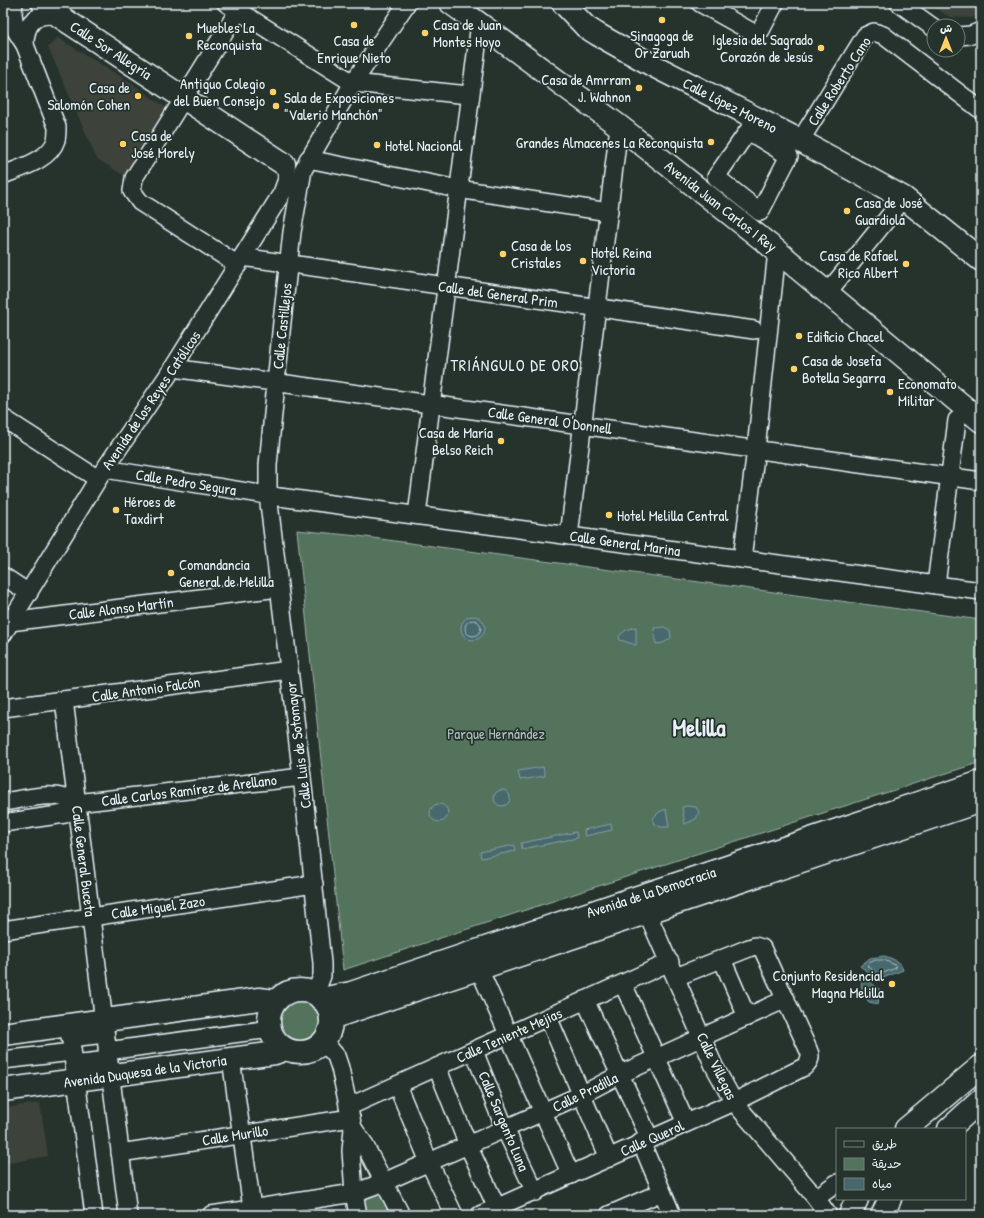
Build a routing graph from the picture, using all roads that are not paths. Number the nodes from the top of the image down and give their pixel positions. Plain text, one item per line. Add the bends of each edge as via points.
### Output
1 (14, 3) edge
2 (407, 3) edge
3 (563, 3) edge
4 (700, 3) edge
5 (776, 3) edge
6 (899, 3) edge
7 (453, 4) edge
8 (236, 5) edge
9 (51, 9) edge
10 (479, 10) edge
11 (926, 22) edge
12 (981, 31) edge
13 (966, 35) edge
14 (25, 45) junction
15 (353, 83) junction
16 (469, 96) junction
17 (184, 98) junction
18 (980, 108) edge
19 (619, 126) junction
20 (748, 131) joint
21 (800, 141) junction
22 (308, 159) junction
23 (284, 164) joint
24 (3, 175) edge
25 (458, 188) junction
26 (904, 198) junction
27 (609, 212) junction
28 (777, 251) junction
29 (981, 260) edge
30 (240, 261) junction
31 (289, 264) junction
32 (446, 286) junction
33 (828, 292) junction
34 (597, 308) junction
35 (754, 330) dead end
36 (173, 368) junction
37 (276, 382) junction
38 (431, 404) junction
39 (3, 418) edge
40 (957, 420) dead end
41 (981, 421) edge
42 (583, 425) junction
43 (756, 449) junction
44 (101, 474) junction
45 (981, 481) edge
46 (950, 485) junction
47 (268, 495) junction
48 (417, 515) junction
49 (569, 536) junction
50 (742, 559) junction
51 (3, 576) edge
52 (936, 585) junction
53 (279, 588) junction
54 (981, 591) edge
55 (29, 593) junction
56 (7, 628) edge
57 (289, 670) junction
58 (64, 700) junction
59 (3, 708) edge
60 (302, 777) junction
61 (981, 782) edge
62 (981, 801) edge
63 (3, 802) edge
64 (76, 803) junction
65 (919, 812) junction
66 (3, 823) edge
67 (314, 884) junction
68 (644, 904) junction
69 (90, 917) junction
70 (3, 930) edge
71 (722, 958) junction
72 (479, 969) junction
73 (673, 970) junction
74 (623, 984) junction
75 (318, 996) junction
76 (786, 999) junction
77 (585, 1000) junction
78 (275, 1001) junction
79 (548, 1017) junction
80 (747, 1017) junction
81 (331, 1018) junction
82 (104, 1028) junction
83 (270, 1029) junction
84 (3, 1034) edge
85 (509, 1035) junction
86 (702, 1037) junction
87 (321, 1044) junction
88 (286, 1048) junction
89 (474, 1051) junction
90 (72, 1052) junction
91 (656, 1058) junction
92 (231, 1059) junction
93 (3, 1060) edge
94 (108, 1062) junction
95 (981, 1066) edge
96 (437, 1067) junction
97 (620, 1074) junction
98 (397, 1085) junction
99 (3, 1090) edge
100 (581, 1096) junction
101 (981, 1100) edge
102 (734, 1102) junction
103 (544, 1112) junction
104 (686, 1123) junction
105 (353, 1128) junction
106 (907, 1128) edge
107 (950, 1128) edge
108 (505, 1129) junction
109 (241, 1134) junction
110 (645, 1140) junction
111 (468, 1145) junction
112 (120, 1153) junction
113 (609, 1158) junction
114 (429, 1162) junction
115 (572, 1175) junction
116 (384, 1182) junction
117 (836, 1184) edge
118 (535, 1192) junction
119 (662, 1192) junction
120 (354, 1193) junction
121 (816, 1198) junction
122 (857, 1200) edge
123 (890, 1200) edge
124 (497, 1208) junction
125 (252, 1212) edge
126 (94, 1215) edge
127 (128, 1215) edge
128 (211, 1215) edge
129 (358, 1215) edge
130 (401, 1215) edge
131 (454, 1215) edge
132 (480, 1215) edge
133 (609, 1215) edge
134 (672, 1215) edge
135 (828, 1215) edge
136 (850, 1215) edge
137 (882, 1215) edge

1 - 14 street via 12,14 16,31
2 - 15 street
3 - 21 main road, Calle López Moreno via 598,34 654,66
4 - 5 street via 752,32 761,30
6 - 11 street
7 - 10 main road, Avenida Juan Carlos I Rey
8 - 15 street
8 - 17 street
9 - 14 street, Calle Sor Allegría via 48,14 38,17 29,24 25,34
9 - 17 main road, Calle Sor Allegría
10 - 16 street
10 - 19 main road, Avenida Juan Carlos I Rey via 498,37
12 - 13 street
14 - 24 street via 57,127 56,139 49,151 37,160
15 - 16 street
15 - 22 street
16 - 25 street
17 - 23 main road, Calle Sor Allegría
17 - 30 street via 134,178 132,191 140,202
18 - 21 street, Calle Roberto Cano via 883,35 874,32 865,36
19 - 27 street
19 - 28 main road, Avenida Juan Carlos I Rey
20 - 20 street via 789,156 760,212 716,177
21 - 26 main road, Calle López Moreno
22 - 25 street
22 - 31 street, Calle Castillejos via 297,196
23 - 30 street, Avenida de los Reyes Católicos via 287,172 286,185
25 - 27 street
25 - 32 street
26 - 29 main road, Calle López Moreno
26 - 33 street
27 - 34 street
28 - 33 main road, Avenida Juan Carlos I Rey
28 - 43 street
30 - 31 street, Calle del General Prim
30 - 36 street, Avenida de los Reyes Católicos
31 - 32 street, Calle del General Prim
31 - 37 street, Calle Castillejos
32 - 34 street, Calle del General Prim
32 - 38 street
33 - 41 main road, Avenida Juan Carlos I Rey
34 - 35 street, Calle del General Prim
34 - 42 street
36 - 37 street, Calle General O'Donnell
36 - 44 street, Avenida de los Reyes Católicos
37 - 38 street, Calle General O'Donnell
37 - 47 street, Calle Castillejos via 268,465
38 - 42 street, Calle General O'Donnell
38 - 48 street
39 - 44 street
40 - 46 street
42 - 43 street, Calle General O'Donnell
42 - 49 street
43 - 46 street, Calle General O'Donnell via 926,473
43 - 50 street
44 - 47 street, Calle Pedro Segura
44 - 55 street, Avenida de los Reyes Católicos
45 - 46 street, Calle General O'Donnell
46 - 52 street
47 - 48 street, Calle General Marina
47 - 53 street, Calle Luis de Sotomayor
48 - 49 street, Calle General Marina
49 - 50 street, Calle General Marina
50 - 52 street, Calle General Marina
51 - 55 street
52 - 54 street, Calle General Marina
53 - 56 street, Calle Alonso Martín
53 - 57 street, Calle Luis de Sotomayor
55 - 56 street, Avenida de los Reyes Católicos
57 - 58 street, Calle Antonio Falcón
57 - 60 street, Calle Luis de Sotomayor
58 - 59 street, Calle Antonio Falcón
58 - 64 street, Calle General Buceta
60 - 64 street, Calle Carlos Ramírez de Arellano
60 - 67 street, Calle Luis de Sotomayor
61 - 65 main road, Avenida de la Democracia
62 - 65 main road, Avenida de la Democracia
63 - 64 street, Calle Carlos Ramírez de Arellano via 55,795
64 - 66 street via 65,814
64 - 69 street, Calle General Buceta
65 - 68 main road, Avenida de la Democracia
67 - 69 street, Calle Miguel Zazo
67 - 75 street, Calle Luis de Sotomayor via 322,963
68 - 72 main road, Avenida de la Democracia
68 - 73 street, Calle Villegas
68 - 75 main road, Avenida de la Democracia via 351,992
69 - 70 street, Calle Miguel Zazo
69 - 82 street, Calle General Buceta
71 - 73 street, Calle Teniente Mejias
71 - 76 street, Calle Teniente Mejias via 755,946 762,948
71 - 80 street
72 - 81 main road, Avenida de la Democracia
72 - 85 street
73 - 74 street, Calle Teniente Mejias
73 - 86 street, Calle Villegas
74 - 77 street, Calle Teniente Mejias
74 - 91 street
75 - 78 main road via 307,991 294,991
75 - 81 main road via 326,1004
76 - 80 street, Calle Pradilla
76 - 102 street, Calle Querol via 810,1054 810,1062
77 - 79 street, Calle Teniente Mejias
77 - 97 street
78 - 82 main road, Avenida Duquesa de la Victoria via 260,999
78 - 83 main road via 270,1015
79 - 85 street, Calle Teniente Mejias
79 - 100 street
80 - 86 street, Calle Pradilla
81 - 87 main road via 329,1032
82 - 90 main road, Avenida Duquesa de la Victoria
82 - 94 street, Calle General Buceta
83 - 88 main road via 273,1037
83 - 94 street
84 - 90 main road, Avenida Duquesa de la Victoria
85 - 89 street, Calle Teniente Mejias
85 - 103 street
86 - 91 street, Calle Pradilla
86 - 102 street, Calle Villegas via 714,1066
87 - 88 main road via 304,1052
87 - 105 street via 336,1056
88 - 92 main road, Avenida Duquesa de la Victoria via 275,1053
89 - 96 street, Calle Teniente Mejias
89 - 108 street, Calle Sargento Luna
90 - 93 street
90 - 94 main road, Avenida Duquesa de la Victoria
90 - 99 main road, Avenida Duquesa de la Victoria
90 - 126 street
91 - 97 street, Calle Pradilla
91 - 104 street
92 - 94 main road, Avenida Duquesa de la Victoria
92 - 109 street
94 - 112 street, Calle General Buceta
95 - 106 main road
96 - 98 street, Calle Teniente Mejias
96 - 111 street
97 - 100 street, Calle Pradilla
97 - 110 street
98 - 105 street, Calle Teniente Mejias
98 - 114 street
100 - 103 street, Calle Pradilla
100 - 113 street
101 - 107 main road
102 - 104 street, Calle Querol
102 - 121 street, Calle Villegas
103 - 108 street, Calle Pradilla
103 - 115 street
104 - 110 street, Calle Querol
105 - 109 street, Calle Murillo
105 - 116 street
105 - 120 street
108 - 111 street, Calle Pradilla
108 - 118 street, Calle Sargento Luna
109 - 112 street, Calle Murillo
109 - 125 street
110 - 113 street, Calle Querol
110 - 119 street
111 - 114 street, Calle Pradilla
111 - 124 street
112 - 127 street, Calle General Buceta
113 - 115 street, Calle Querol
114 - 116 street, Calle Pradilla
114 - 131 street
115 - 118 street, Calle Querol
116 - 120 street, Calle Pradilla
116 - 130 street
117 - 121 street
118 - 124 street, Calle Querol
119 - 133 street
119 - 134 street
120 - 125 street, Calle Pradilla
120 - 129 street
121 - 135 street, Calle Villegas
122 - 136 main road
123 - 137 main road
124 - 132 street, Calle Querol
125 - 128 street, Calle Pradilla

